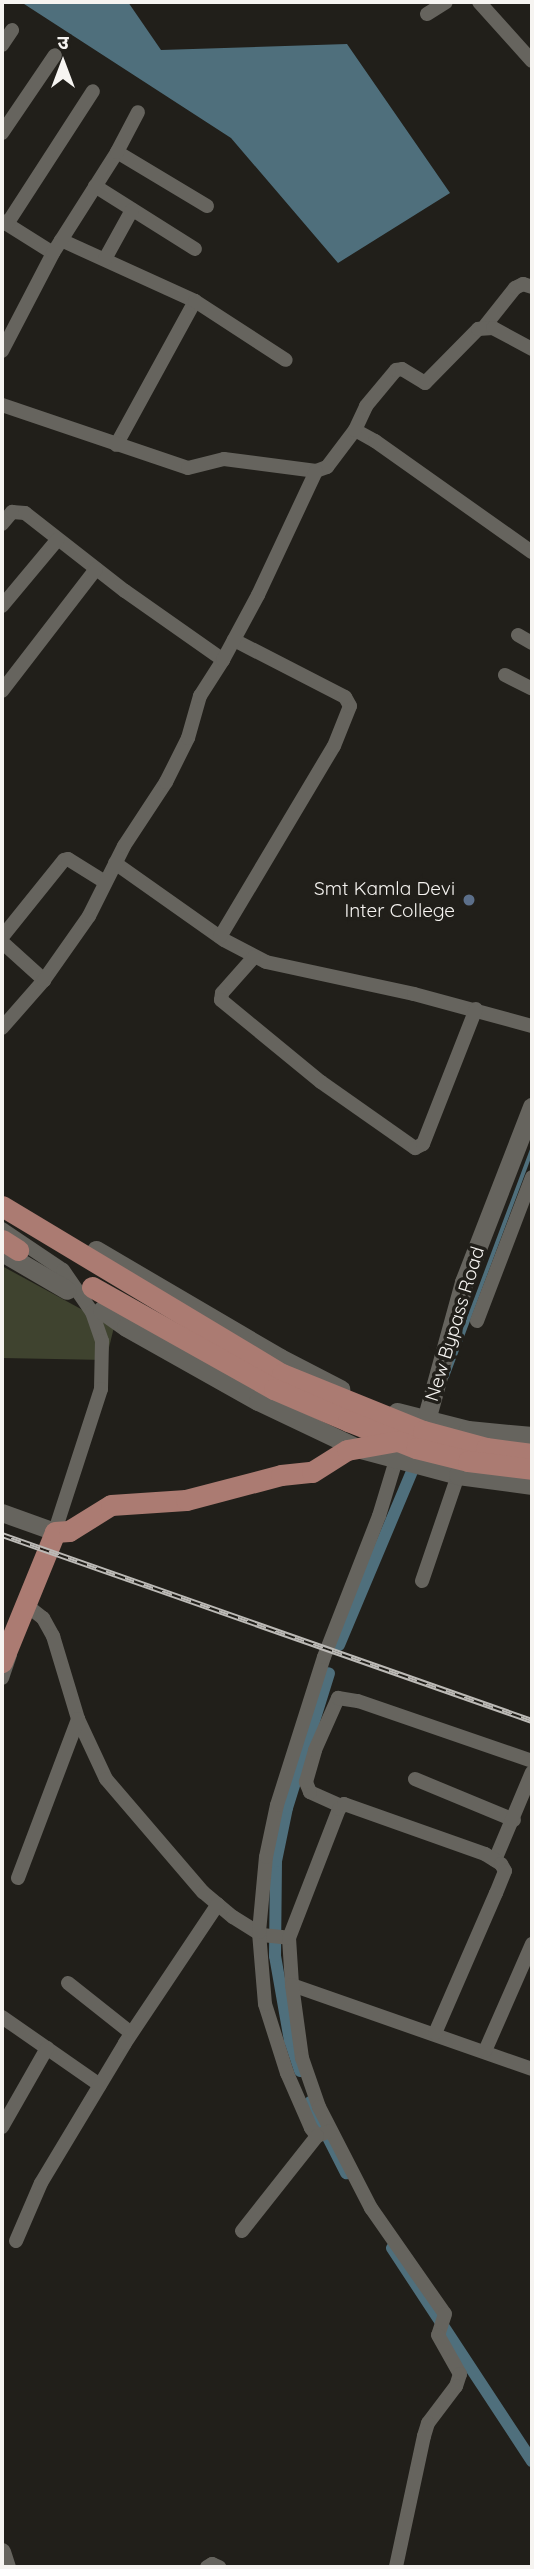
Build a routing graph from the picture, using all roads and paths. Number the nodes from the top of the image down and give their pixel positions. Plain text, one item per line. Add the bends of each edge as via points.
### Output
1 (446, 2) edge
2 (479, 2) edge
3 (427, 14) dead end
4 (12, 30) dead end
5 (2, 45) edge
6 (55, 55) dead end
7 (532, 61) edge
8 (93, 91) dead end
9 (138, 112) dead end
10 (2, 133) edge
11 (117, 152) junction
12 (95, 186) junction
13 (207, 206) dead end
14 (132, 210) junction
15 (4, 223) edge
16 (61, 240) junction
17 (195, 249) dead end
18 (53, 253) junction
19 (105, 259) junction
20 (532, 287) edge
21 (195, 301) junction
22 (484, 327) junction
23 (532, 349) edge
24 (2, 351) edge
25 (286, 360) dead end
26 (2, 405) edge
27 (355, 430) junction
28 (116, 445) junction
29 (316, 471) junction
30 (2, 524) edge
31 (58, 539) junction
32 (532, 552) edge
33 (96, 569) junction
34 (2, 606) edge
35 (518, 635) dead end
36 (234, 640) junction
37 (532, 642) edge
38 (223, 660) junction
39 (505, 675) dead end
40 (532, 689) edge
41 (2, 691) edge
42 (115, 863) junction
43 (105, 882) junction
44 (220, 937) junction
45 (2, 940) edge
46 (254, 957) junction
47 (44, 981) junction
48 (476, 1009) junction
49 (532, 1026) edge
50 (2, 1028) edge
51 (532, 1107) edge
52 (532, 1177) edge
53 (2, 1194) edge
54 (2, 1206) edge
55 (2, 1229) edge
56 (498, 1234) junction
57 (7, 1247) edge
58 (92, 1287) dead end
59 (67, 1290) dead end
60 (102, 1310) dead end
61 (477, 1321) dead end
62 (532, 1436) edge
63 (410, 1444) junction
64 (357, 1448) junction
65 (532, 1454) edge
66 (532, 1469) edge
67 (457, 1475) junction
68 (532, 1485) edge
69 (2, 1513) edge
70 (55, 1532) junction
71 (422, 1581) dead end
72 (25, 1604) junction
73 (2, 1662) edge
74 (2, 1678) edge
75 (78, 1718) junction
76 (532, 1761) edge
77 (532, 1772) edge
78 (415, 1779) dead end
79 (341, 1805) junction
80 (514, 1820) junction
81 (495, 1860) junction
82 (18, 1878) dead end
83 (218, 1904) junction
84 (260, 1934) junction
85 (286, 1938) junction
86 (532, 1944) edge
87 (68, 1983) dead end
88 (292, 1984) junction
89 (2, 2017) edge
90 (131, 2033) junction
91 (435, 2033) junction
92 (47, 2048) junction
93 (485, 2052) junction
94 (532, 2069) edge
95 (100, 2085) junction
96 (2, 2127) edge
97 (323, 2133) junction
98 (242, 2231) dead end
99 (16, 2241) dead end
100 (2, 2552) edge
101 (7, 2567) edge
102 (208, 2567) edge
103 (219, 2567) edge
104 (396, 2567) edge

1 - 3 street
2 - 7 street
4 - 5 street
6 - 10 street
8 - 15 street
9 - 11 street
11 - 12 street
11 - 13 street
12 - 14 street
12 - 16 street
14 - 17 street
14 - 19 street
15 - 18 street
16 - 18 street
16 - 19 street
18 - 24 street
19 - 21 street
20 - 22 street via 523,284 515,288
21 - 25 street
21 - 28 street
22 - 23 street via 504,332
22 - 27 street via 425,383 396,370 366,406
26 - 28 street
27 - 29 street via 327,467
27 - 32 street
28 - 29 street via 188,468 224,459
29 - 36 street
30 - 31 street via 19,511
31 - 33 street
31 - 34 street
33 - 38 street
33 - 41 street
35 - 37 street
36 - 38 street
36 - 44 street via 345,697 350,706 334,746
38 - 42 street via 200,696 188,738 166,782
39 - 40 street
42 - 43 street
42 - 44 street
43 - 45 street via 77,863 64,860
43 - 47 street via 89,916
44 - 46 street
45 - 47 street
46 - 48 street
46 - 48 street via 221,1000 321,1082 415,1148 424,1144
47 - 50 street
48 - 49 street
51 - 56 main road, New Bypass Road
52 - 56 street
53 - 63 main road via 280,1358 350,1394
54 - 63 main road via 282,1374
55 - 74 street via 63,1270 74,1283 92,1312 104,1366 94,1413
56 - 61 street
56 - 63 main road, New Bypass Road via 464,1282
57 - 59 main road
58 - 63 main road via 274,1389
60 - 64 main road via 258,1401
62 - 63 main road via 467,1430
63 - 64 main road
63 - 65 main road
63 - 66 main road via 468,1461
63 - 67 main road
63 - 84 street via 326,1650 277,1805 266,1857
64 - 70 main road via 341,1452 312,1472 281,1475 186,1500 111,1505 78,1527
67 - 68 main road
67 - 71 street
69 - 70 street
70 - 72 main road
72 - 73 main road
72 - 75 street via 43,1618 53,1636
75 - 82 street
75 - 83 street via 106,1779 182,1870
76 - 79 street via 338,1698 306,1782 310,1791
77 - 80 street
78 - 80 street
79 - 81 street via 380,1815
79 - 85 street
80 - 81 street
81 - 91 street via 505,1871
83 - 84 street
83 - 90 street
84 - 85 street
84 - 97 street via 258,1956 268,2015 287,2073
85 - 88 street
86 - 93 street
87 - 90 street
88 - 91 street
88 - 97 street via 302,2058
89 - 92 street
90 - 95 street
91 - 93 street
92 - 95 street
92 - 96 street
93 - 94 street
95 - 99 street via 41,2183
97 - 98 street
97 - 104 street via 445,2314 438,2334 460,2379 424,2435
100 - 101 street
102 - 103 street

